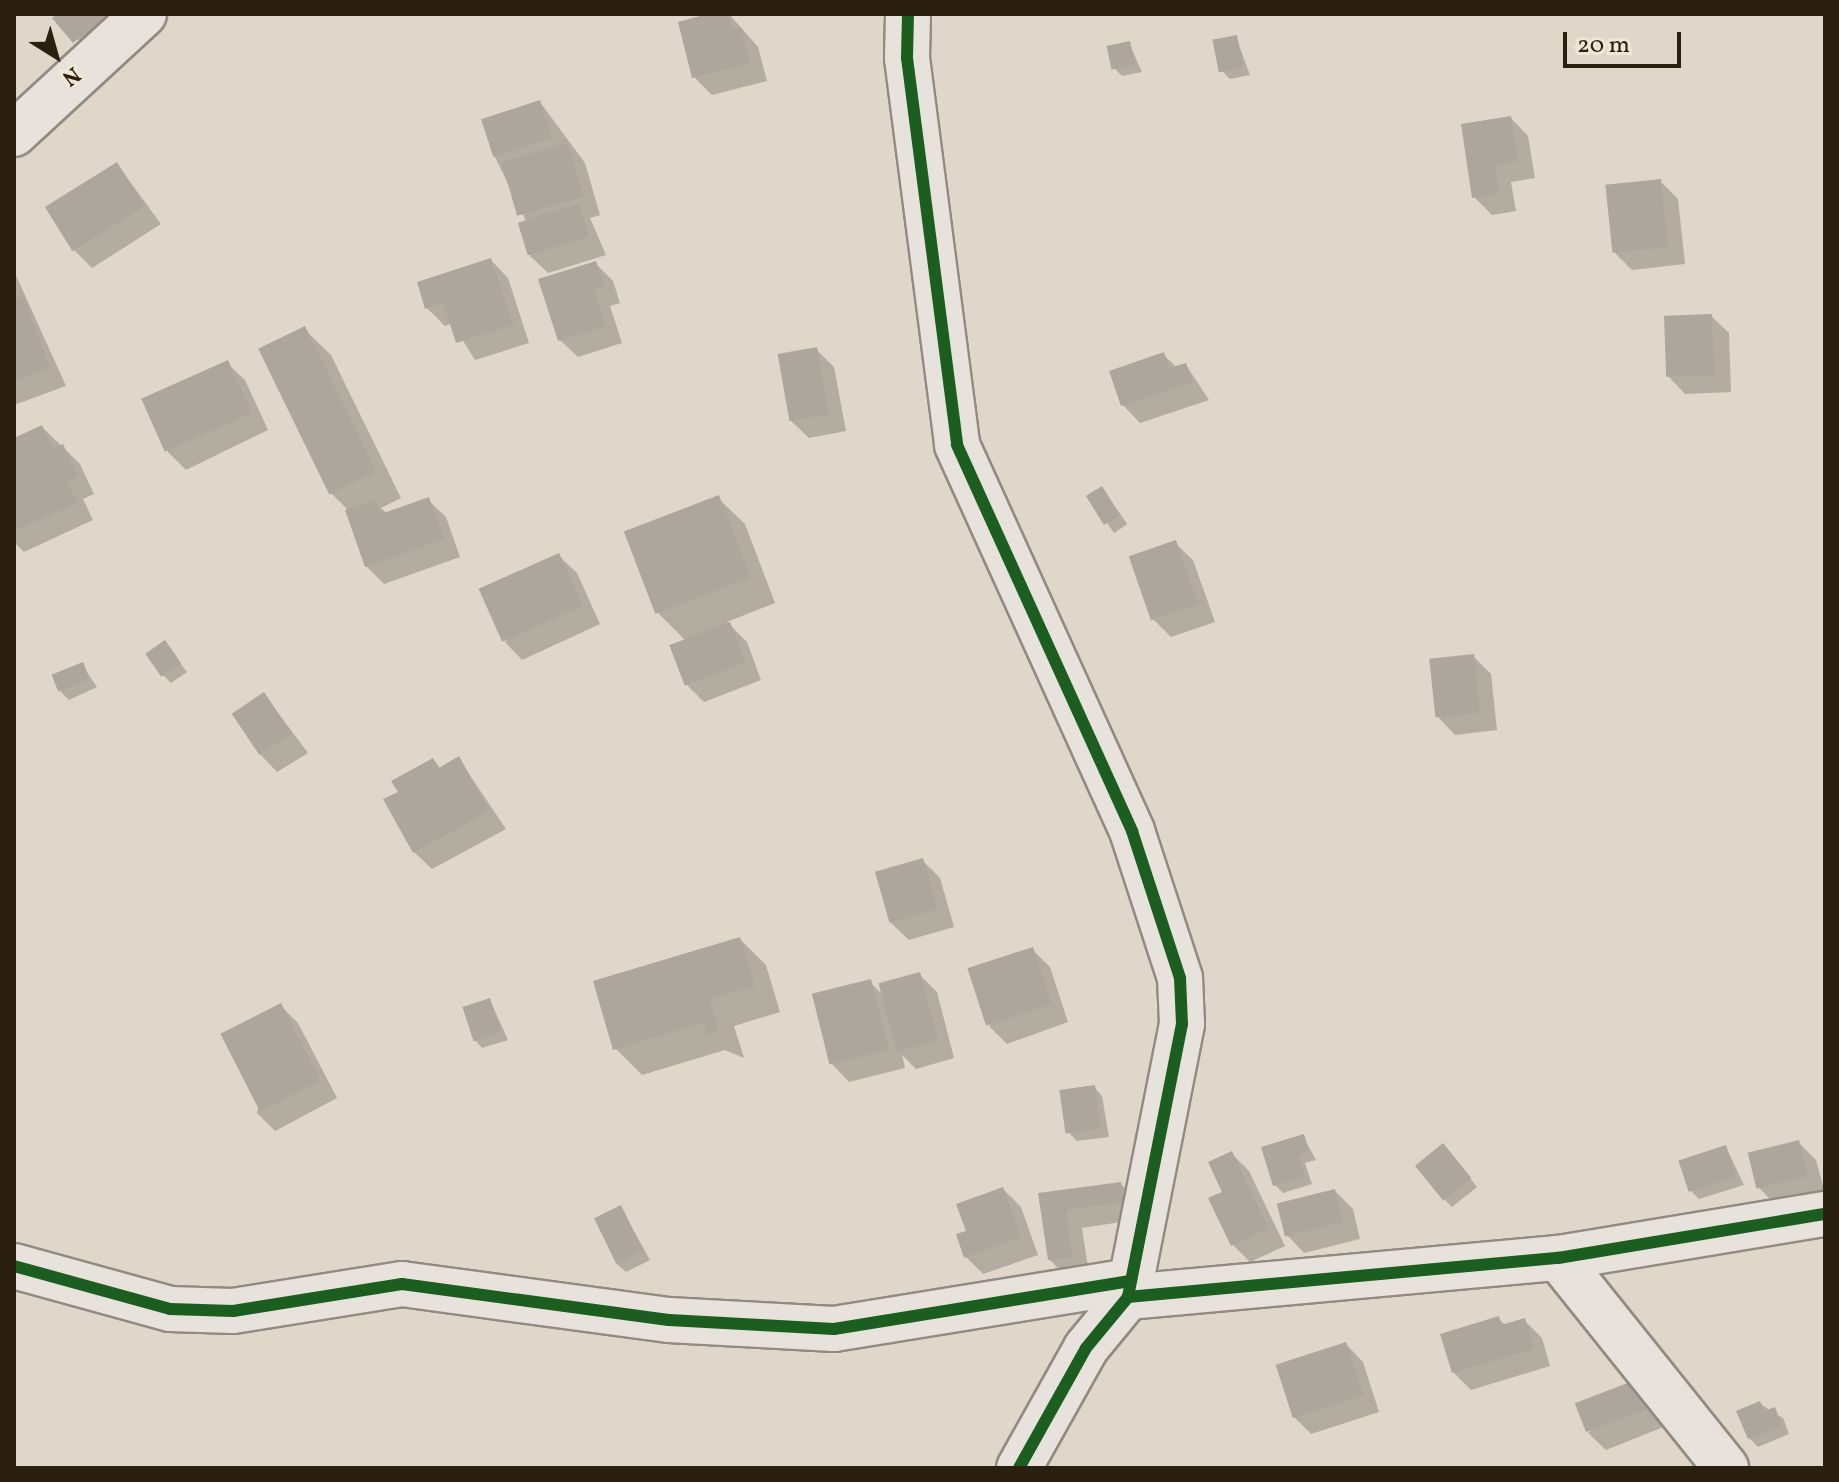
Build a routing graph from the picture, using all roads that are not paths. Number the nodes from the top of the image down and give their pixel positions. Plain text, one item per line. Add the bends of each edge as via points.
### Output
1 (144, 14) edge
2 (908, 14) edge
3 (14, 134) edge
4 (1825, 1214) edge
5 (1558, 1258) junction
6 (14, 1266) edge
7 (1129, 1289) junction
8 (1019, 1468) edge
9 (1726, 1468) edge

1 - 3 street
2 - 7 street via 907,58 957,445 1132,831 1180,978 1182,1024
4 - 5 street
5 - 7 street
5 - 9 street
6 - 7 street via 170,1309 233,1311 402,1284 669,1320 834,1329
7 - 8 street via 1086,1348

